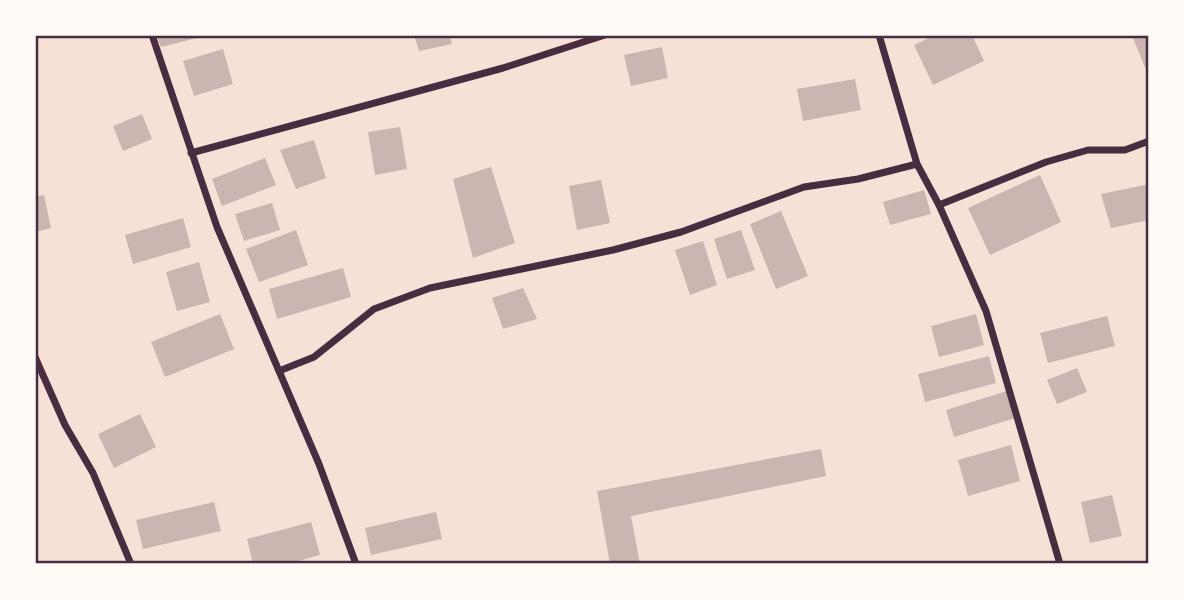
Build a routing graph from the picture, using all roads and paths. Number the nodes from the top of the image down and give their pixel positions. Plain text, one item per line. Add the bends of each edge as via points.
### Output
1 (152, 35) edge
2 (605, 35) edge
3 (879, 35) edge
4 (1149, 141) edge
5 (191, 153) junction
6 (917, 164) junction
7 (939, 205) junction
8 (35, 357) edge
9 (279, 371) junction
10 (131, 564) edge
11 (356, 564) edge
12 (1060, 564) edge

1 - 5 street
2 - 5 street via 503,68
3 - 6 street
4 - 7 street via 1125,150 1088,150 1046,162
5 - 9 street via 217,227
6 - 7 street
6 - 9 street via 804,187 681,232 613,250 429,288 374,309 314,357
7 - 12 street via 986,311
8 - 10 street via 65,425 93,473
9 - 11 street

